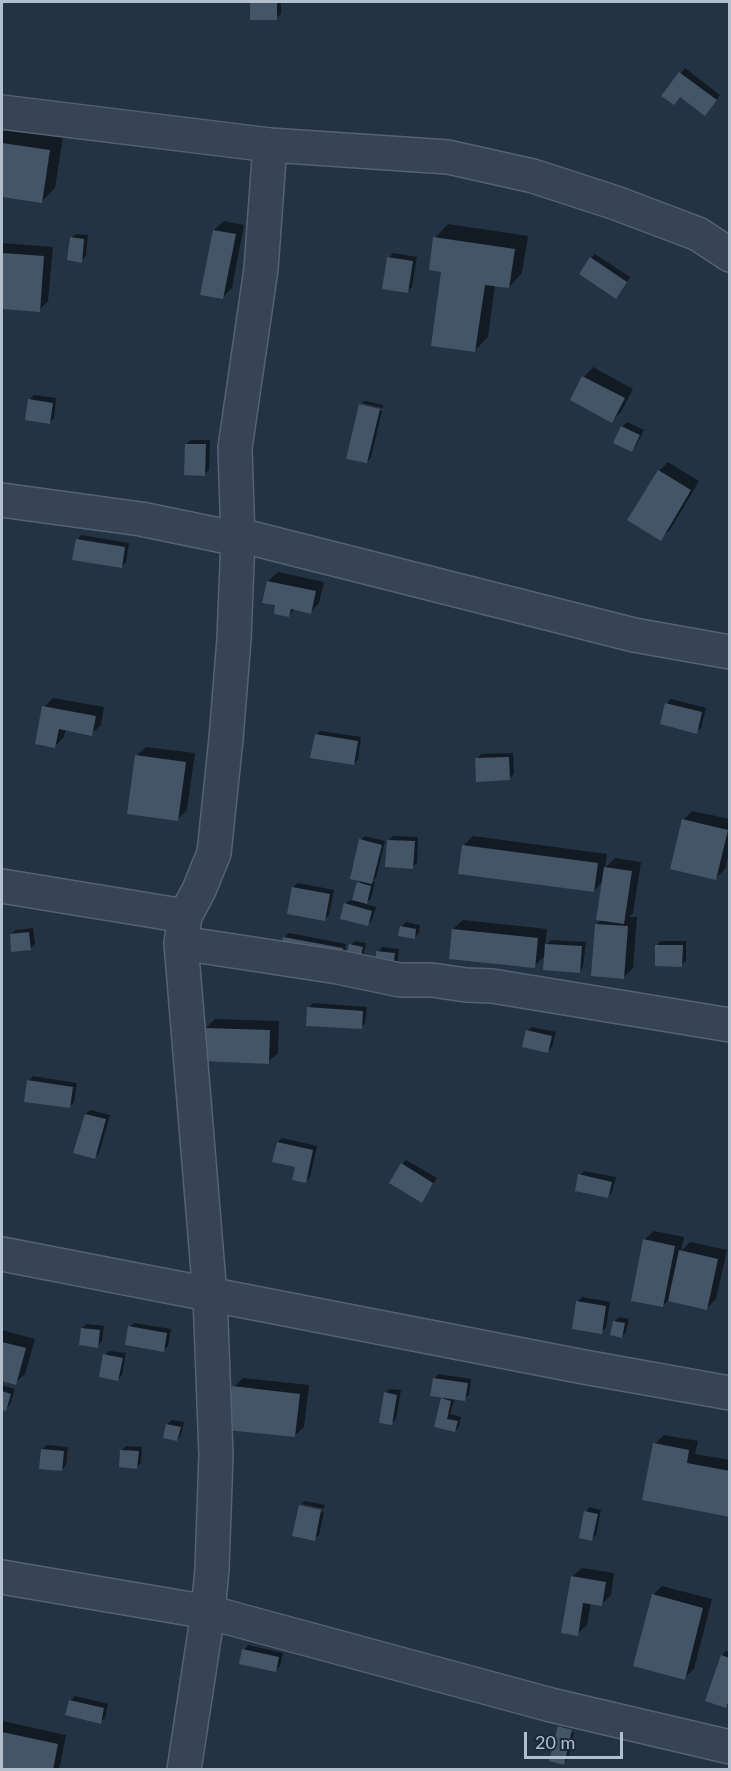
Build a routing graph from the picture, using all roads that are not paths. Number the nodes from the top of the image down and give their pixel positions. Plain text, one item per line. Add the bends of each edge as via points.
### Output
1 (2, 112) edge
2 (270, 146) junction
3 (729, 255) edge
4 (2, 500) edge
5 (238, 539) junction
6 (729, 652) edge
7 (2, 886) edge
8 (183, 930) junction
9 (729, 1025) edge
10 (2, 1254) edge
11 (210, 1296) junction
12 (729, 1392) edge
13 (2, 1577) edge
14 (208, 1612) junction
15 (729, 1747) edge
16 (184, 1770) edge

1 - 2 street
2 - 3 street via 448,157 533,176 698,234
2 - 5 street via 261,269 235,448
4 - 5 street via 141,519
5 - 6 street via 251,538 634,635
5 - 8 street via 234,639 214,853
7 - 8 street
8 - 9 street via 400,980 492,986
8 - 11 street
10 - 11 street
11 - 12 street
11 - 14 street via 216,1455
13 - 14 street
14 - 15 street via 551,1706
14 - 16 street

